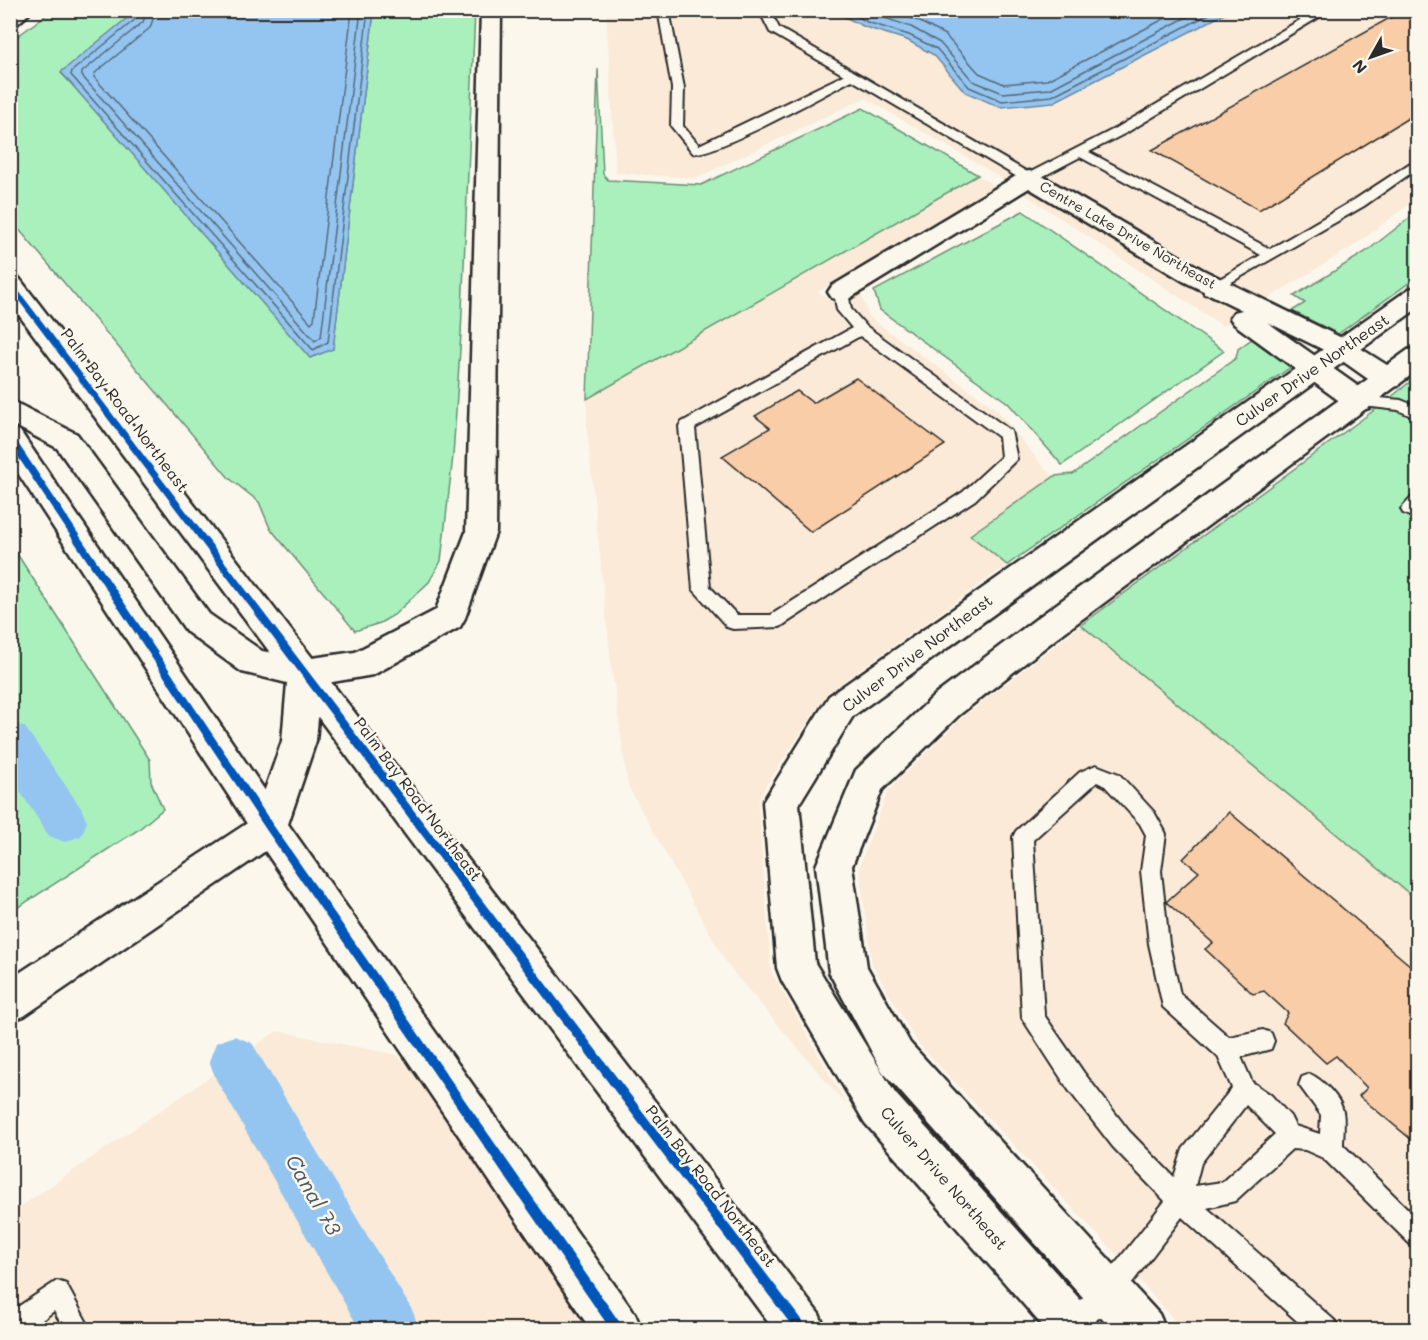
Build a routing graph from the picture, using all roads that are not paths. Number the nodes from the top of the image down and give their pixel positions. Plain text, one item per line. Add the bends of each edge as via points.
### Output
1 (23, 10) edge
2 (491, 10) edge
3 (663, 10) edge
4 (764, 10) edge
5 (1326, 10) edge
6 (10, 20) edge
7 (852, 76) junction
8 (1080, 152) junction
9 (1418, 162) edge
10 (1029, 178) junction
11 (1271, 255) junction
12 (10, 284) edge
13 (1207, 284) junction
14 (841, 292) joint
15 (1418, 295) edge
16 (861, 329) junction
17 (1418, 356) edge
18 (1329, 359) junction
19 (1388, 379) junction
20 (1359, 401) junction
21 (1401, 405) junction
22 (10, 410) edge
23 (1418, 414) edge
24 (10, 438) edge
25 (305, 673) junction
26 (270, 828) junction
27 (10, 1002) edge
28 (1263, 1041) dead end
29 (1226, 1049) junction
30 (1310, 1085) dead end
31 (1244, 1090) junction
32 (1288, 1137) junction
33 (1331, 1150) junction
34 (1180, 1200) junction
35 (1418, 1236) edge
36 (1110, 1291) junction
37 (1074, 1327) edge
38 (10, 1328) edge
39 (79, 1329) edge
40 (620, 1329) edge
41 (802, 1329) edge
42 (1143, 1329) edge
43 (1326, 1329) edge

1 - 6 main road
2 - 25 main road via 481,532 449,618 361,664
3 - 7 lane via 678,88 677,126 697,150
4 - 7 lane via 774,30
5 - 8 lane
7 - 10 lane
8 - 10 lane
8 - 11 lane
9 - 11 lane via 1359,203
10 - 13 main road, Centre Lake Drive Northeast
10 - 14 main road, Centre Lake Drive Northeast
11 - 13 lane
12 - 25 main road, Palm Bay Road Northeast
13 - 18 main road, Centre Lake Drive Northeast
14 - 16 lane via 844,310
15 - 18 main road, Culver Drive Northeast
16 - 16 lane via 1006,435 1009,459 969,496 774,622 733,622 702,589 687,426
17 - 19 main road
18 - 19 main road, Centre Lake Drive Northeast
18 - 20 main road
18 - 37 main road, Culver Drive Northeast via 841,706 781,802 796,968 880,1108
19 - 20 main road
19 - 21 lane
20 - 21 lane
20 - 36 main road via 947,705 868,781 834,866 849,972 896,1057
21 - 23 lane
22 - 25 main road via 68,441 198,623 254,663
24 - 26 main road
25 - 26 main road via 299,741
25 - 41 main road, Palm Bay Road Northeast
26 - 27 main road
26 - 40 main road
28 - 29 lane
29 - 31 lane
29 - 34 lane via 1171,1000 1159,944 1151,871 1156,834 1147,818 1112,780 1096,773 1087,777 1023,837 1033,1018 1120,1139
30 - 33 lane via 1332,1111
31 - 32 lane via 1263,1103
31 - 34 lane via 1191,1157
32 - 33 lane via 1305,1139
32 - 34 lane via 1227,1194
33 - 35 lane
34 - 36 lane
34 - 43 lane
36 - 37 lane
36 - 42 main road
38 - 39 lane via 57,1293

